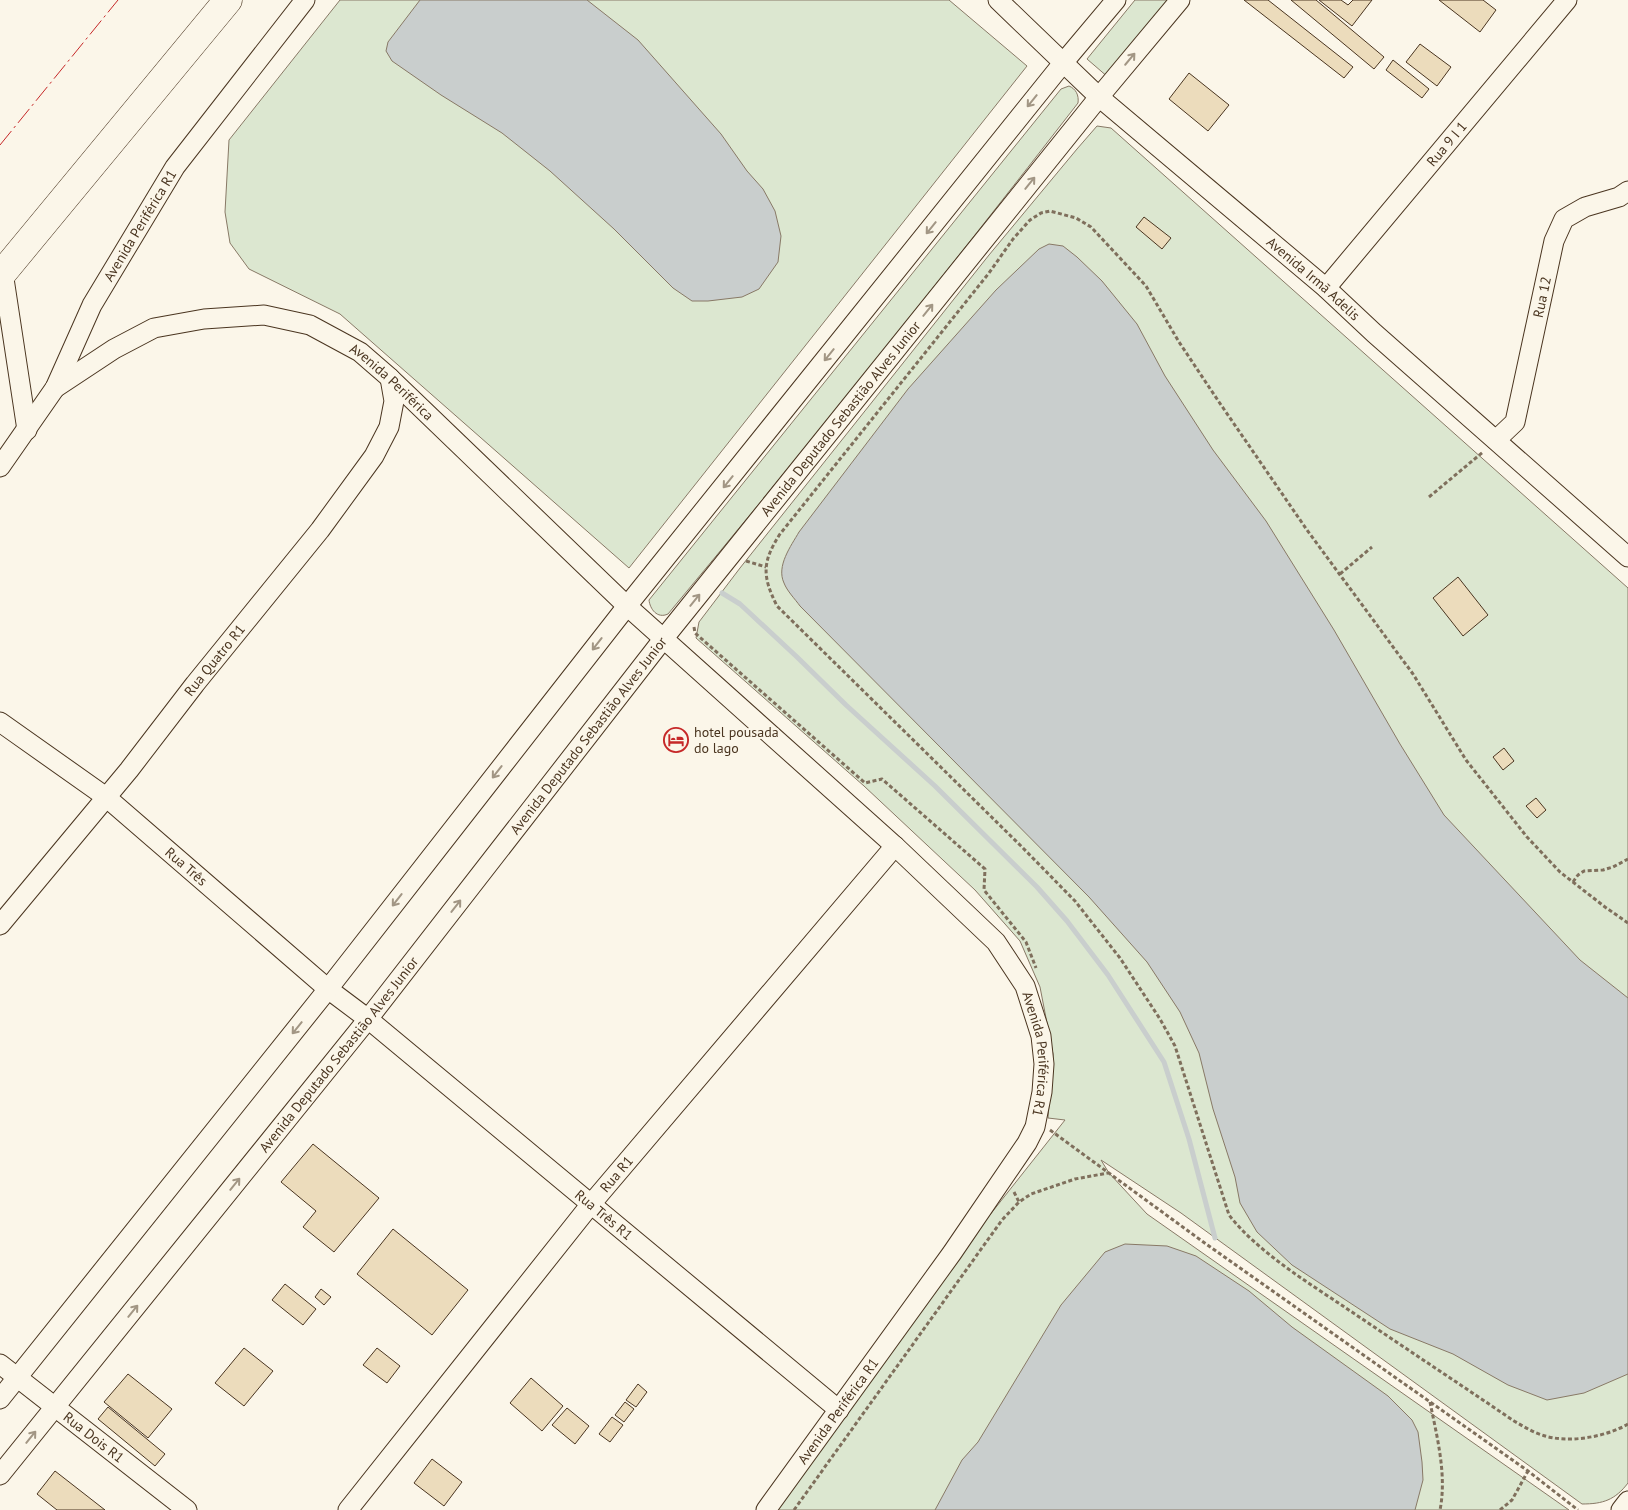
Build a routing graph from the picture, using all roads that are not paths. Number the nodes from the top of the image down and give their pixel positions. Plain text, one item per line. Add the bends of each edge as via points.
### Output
1 (228, 0) edge
2 (305, 0) edge
3 (998, 0) edge
4 (1116, 0) edge
5 (1180, 0) edge
6 (1567, 0) edge
7 (1063, 63) junction
8 (1099, 97) junction
9 (1628, 191) edge
10 (1, 273) edge
11 (1326, 288) junction
12 (390, 378) junction
13 (55, 388) junction
14 (27, 430) junction
15 (1496, 440) junction
16 (0, 467) edge
17 (1628, 558) edge
18 (627, 606) junction
19 (664, 638) junction
20 (0, 722) edge
21 (106, 797) junction
22 (895, 846) junction
23 (0, 925) edge
24 (328, 989) junction
25 (368, 1019) junction
26 (591, 1204) junction
27 (0, 1364) edge
28 (18, 1378) junction
29 (0, 1400) edge
30 (54, 1407) junction
31 (839, 1410) junction
32 (0, 1475) edge
33 (1628, 1501) edge
34 (187, 1510) edge
35 (348, 1510) edge
36 (766, 1510) edge
37 (1621, 1510) edge

1 - 10 highway
2 - 13 street, Avenida Periférica R1 via 176,167 92,305
3 - 7 street, Avenida Irmã Adelis
4 - 7 street
8 -> 5 street, Avenida Deputado Sebastião Alves Junior
6 - 11 street, Rua 9 I 1
7 - 8 street, Avenida Irmã Adelis
7 -> 18 street
8 - 11 street, Avenida Irmã Adelis
19 -> 8 street, Avenida Deputado Sebastião Alves Junior
9 - 15 street, Rua 12 via 1585,207 1564,219 1554,241 1515,422
10 - 14 street
11 - 15 street, Avenida Irmã Adelis
12 - 13 street, Avenida Periférica via 360,352 310,325 264,315 204,319 154,328 114,349
12 - 18 street, Avenida Periférica
12 - 21 street, Rua Quatro R1 via 394,401 390,427 374,456 320,530
13 - 14 street, Avenida Periférica R1
14 - 16 street, Avenida Periférica R1
15 - 17 street, Avenida Irmã Adelis
18 - 19 street, Avenida Periférica
18 -> 24 street
19 - 22 street, Avenida Periférica R1
25 -> 19 street, Avenida Deputado Sebastião Alves Junior
20 - 21 street, Rua Três
21 - 23 street, Rua Quatro R1
21 - 24 street, Rua Três
22 - 26 street, Rua R1
22 - 31 street, Avenida Periférica R1 via 996,942 1025,986 1041,1036 1042,1092 1035,1127 1027,1143
24 - 25 street, Rua Três
24 -> 28 street
25 - 26 street, Rua Três R1
30 -> 25 street, Avenida Deputado Sebastião Alves Junior
26 - 31 street, Rua Três R1
26 - 35 street, Rua R1
27 - 28 street, Rua Dois R1
28 - 29 street
28 - 30 street, Rua Dois R1
32 -> 30 street, Avenida Deputado Sebastião Alves Junior
30 - 34 street, Rua Dois R1
31 - 36 street, Avenida Periférica R1
33 - 37 street

